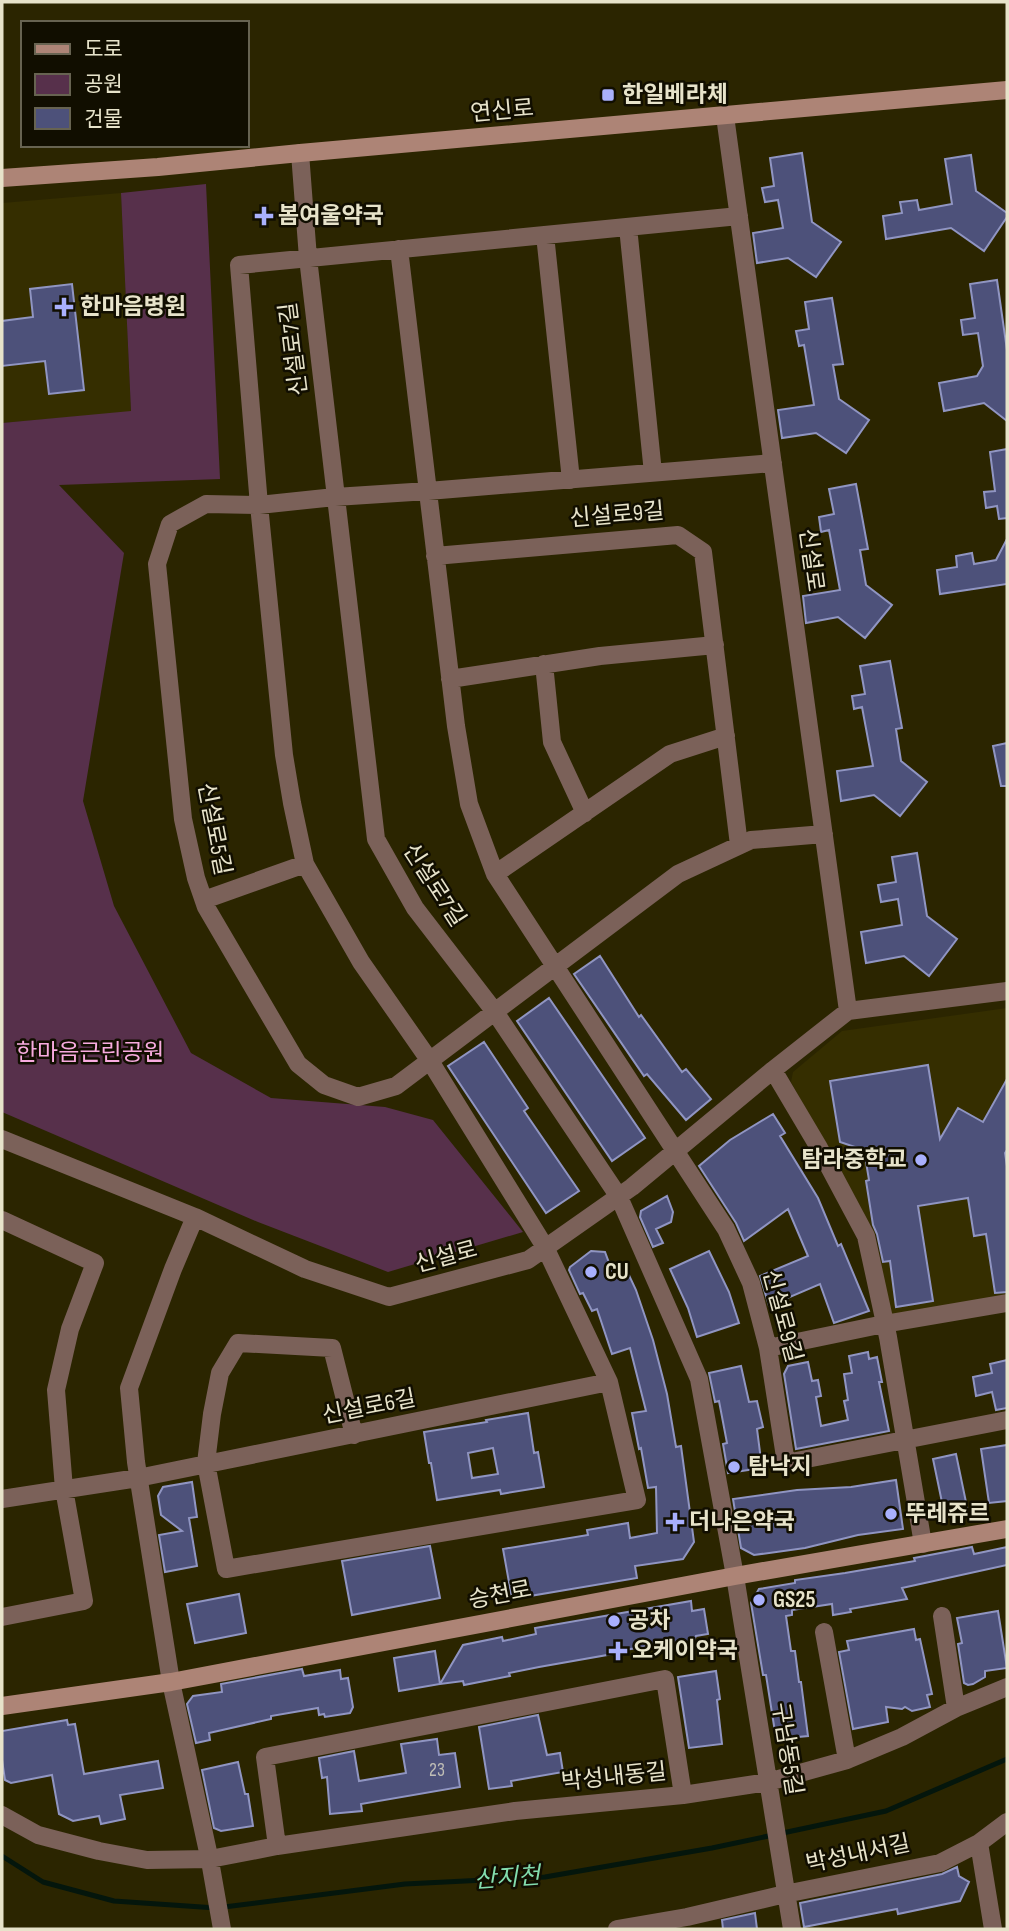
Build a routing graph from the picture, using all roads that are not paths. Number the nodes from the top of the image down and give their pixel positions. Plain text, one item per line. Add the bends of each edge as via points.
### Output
1 (1007, 90) edge
2 (725, 116) junction
3 (300, 153) junction
4 (2, 178) edge
5 (739, 216) junction
6 (628, 227) junction
7 (545, 235) junction
8 (399, 249) junction
9 (308, 258) junction
10 (773, 463) junction
11 (653, 473) junction
12 (570, 480) junction
13 (428, 491) junction
14 (335, 496) junction
15 (259, 505) junction
16 (435, 556) junction
17 (715, 645) junction
18 (544, 664) junction
19 (450, 679) junction
20 (726, 736) junction
21 (585, 813) junction
22 (824, 834) junction
23 (739, 845) junction
24 (305, 864) junction
25 (495, 874) junction
26 (204, 900) junction
27 (556, 967) junction
28 (1007, 991) edge
29 (848, 1011) junction
30 (495, 1012) junction
31 (430, 1061) junction
32 (773, 1070) junction
33 (2, 1139) edge
34 (676, 1151) junction
35 (619, 1197) junction
36 (195, 1217) junction
37 (2, 1220) edge
38 (545, 1247) junction
39 (1007, 1303) edge
40 (884, 1324) junction
41 (768, 1348) junction
42 (609, 1382) junction
43 (1007, 1420) edge
44 (354, 1435) junction
45 (905, 1440) junction
46 (206, 1463) junction
47 (138, 1478) junction
48 (64, 1489) junction
49 (2, 1499) edge
50 (1007, 1529) edge
51 (923, 1544) junction
52 (736, 1576) junction
53 (942, 1616) dead end
54 (2, 1618) edge
55 (824, 1632) dead end
56 (171, 1682) junction
57 (1007, 1687) edge
58 (2, 1706) edge
59 (956, 1708) junction
60 (847, 1760) junction
61 (769, 1790) junction
62 (683, 1795) junction
63 (2, 1815) edge
64 (1007, 1822) edge
65 (979, 1843) junction
66 (276, 1846) junction
67 (210, 1860) junction
68 (785, 1894) junction
69 (711, 1921) edge
70 (222, 1929) edge
71 (617, 1929) edge
72 (792, 1929) edge
73 (991, 1929) edge

1 - 2 main road, 연신로
2 - 3 main road, 연신로
2 - 5 street, 신설로
3 - 4 main road, 연신로
3 - 9 street, 신설로7길
5 - 6 street
5 - 10 street, 신설로
6 - 7 street
6 - 11 street, 신설로9길
7 - 8 street
7 - 12 street, 신설로9길
8 - 9 street
8 - 13 street, 신설로9길
9 - 14 street, 신설로7길
9 - 15 street via 239,265
10 - 11 street, 신설로5길
10 - 22 street, 신설로
11 - 12 street, 신설로5길
12 - 13 street, 신설로5길
13 - 14 street, 신설로5길
13 - 16 street, 신설로9길
14 - 15 street, 신설로5길
14 - 30 street, 신설로7길 via 376,839 415,908
15 - 24 street via 284,755
15 - 26 street, 신설로5길 via 206,504 170,524 157,564 183,819
16 - 17 street, 신설로9길 via 678,535 703,552
16 - 19 street, 신설로9길
17 - 18 street
17 - 20 street, 신설로9길
18 - 19 street
18 - 21 street via 552,742
19 - 25 street, 신설로9길 via 469,804
20 - 21 street via 670,754
20 - 23 street, 신설로9길
21 - 25 street
22 - 23 street
22 - 29 street, 신설로
23 - 27 street via 678,874
24 - 26 street
24 - 31 street via 361,962
25 - 27 street, 신설로9길
26 - 31 street, 신설로5길 via 298,1064 324,1085 358,1097 396,1086
27 - 30 street
27 - 34 street, 신설로9길
28 - 29 street
29 - 32 street, 신설로
30 - 31 street
30 - 35 street, 신설로7길
31 - 38 street
32 - 34 street, 신설로
32 - 40 street via 866,1236
33 - 36 street, 신설로
34 - 35 street, 신설로
34 - 41 street, 신설로9길 via 726,1229 751,1283
35 - 38 street, 신설로
35 - 52 street, 신설로7길 via 699,1379
36 - 38 street, 신설로 via 305,1269 389,1297 528,1260
36 - 47 street via 129,1388
37 - 48 street via 95,1263 70,1329 56,1390
38 - 42 street
39 - 40 street
40 - 41 street
40 - 45 street
41 - 45 street, 신설로9길 via 786,1463
42 - 44 street, 신설로6길
42 - 46 street via 637,1500 226,1569
43 - 45 street, 신설로9길
44 - 46 street, 신설로6길
44 - 46 street via 332,1348 238,1343 220,1373
45 - 51 street
46 - 47 street, 신설로6길
47 - 48 street, 신설로6길
47 - 56 street
48 - 49 street, 신설로6길
48 - 54 street via 84,1601
50 - 51 main road, 승천로
51 - 52 main road, 승천로
52 - 56 main road, 승천로
52 - 61 street, 구남동5길
53 - 59 street
55 - 60 street
56 - 58 main road, 승천로
56 - 67 street
57 - 59 street, 박성내동길
59 - 60 street, 박성내동길
60 - 61 street, 박성내동길
61 - 62 street, 박성내동길
61 - 68 street, 구남동5길
62 - 66 street, 박성내동길 via 515,1811
62 - 66 street via 666,1679 265,1756
63 - 67 street, 박성내동길 via 37,1835 99,1850 148,1860
64 - 65 street, 박성내서길
65 - 68 street, 박성내서길 via 940,1863
65 - 73 street
66 - 67 street, 박성내동길
67 - 70 street
68 - 69 street, 박성내서길
68 - 72 street, 구남동5길
69 - 71 street, 박성내서길

